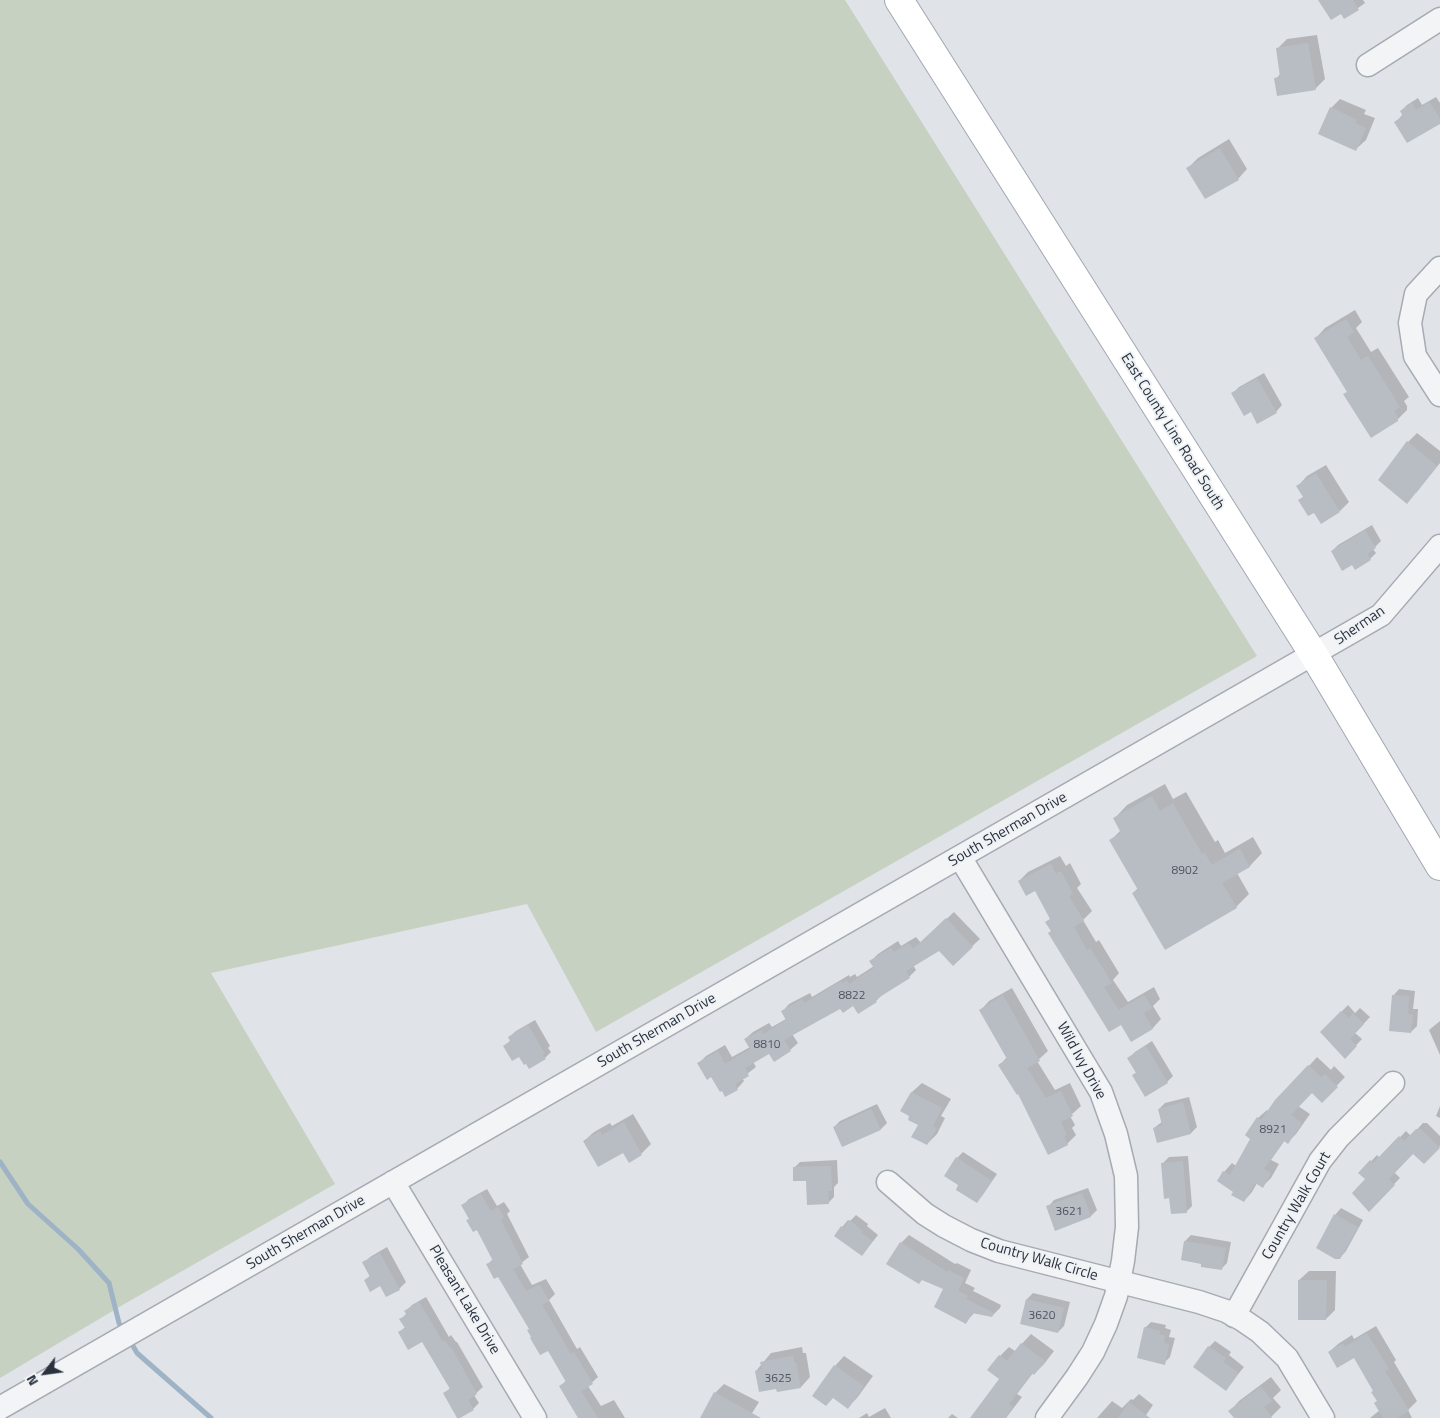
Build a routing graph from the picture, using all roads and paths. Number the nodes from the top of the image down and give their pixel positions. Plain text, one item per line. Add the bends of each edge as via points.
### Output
1 (899, 0) edge
2 (1440, 19) edge
3 (1368, 65) dead end
4 (1440, 268) edge
5 (1440, 395) edge
6 (1440, 546) edge
7 (1314, 655) junction
8 (960, 857) junction
9 (1440, 866) edge
10 (1393, 1083) dead end
11 (393, 1182) junction
12 (888, 1182) dead end
13 (1119, 1282) junction
14 (1234, 1316) junction
15 (0, 1408) edge
16 (535, 1418) edge
17 (1047, 1418) edge
18 (1324, 1418) edge

1 - 7 main road, East County Line Road South
2 - 3 street
4 - 5 street via 1416,294 1410,323 1416,356
6 - 7 street, Sherman via 1381,615
7 - 8 street, South Sherman Drive
7 - 9 main road, East County Line Road South
8 - 11 street, South Sherman Drive
8 - 13 street, Wild Ivy Drive via 1101,1092 1120,1148 1127,1191 1126,1242
10 - 14 street, Country Walk Court via 1338,1138 1320,1161
11 - 15 street, South Sherman Drive
11 - 16 street, Pleasant Lake Drive
12 - 13 street, Country Walk Circle via 925,1214 971,1240 1014,1256
13 - 14 street, Country Walk Circle via 1199,1302
13 - 17 street, Wild Ivy Drive via 1093,1352
14 - 18 street, Country Walk Circle via 1260,1332 1287,1358

